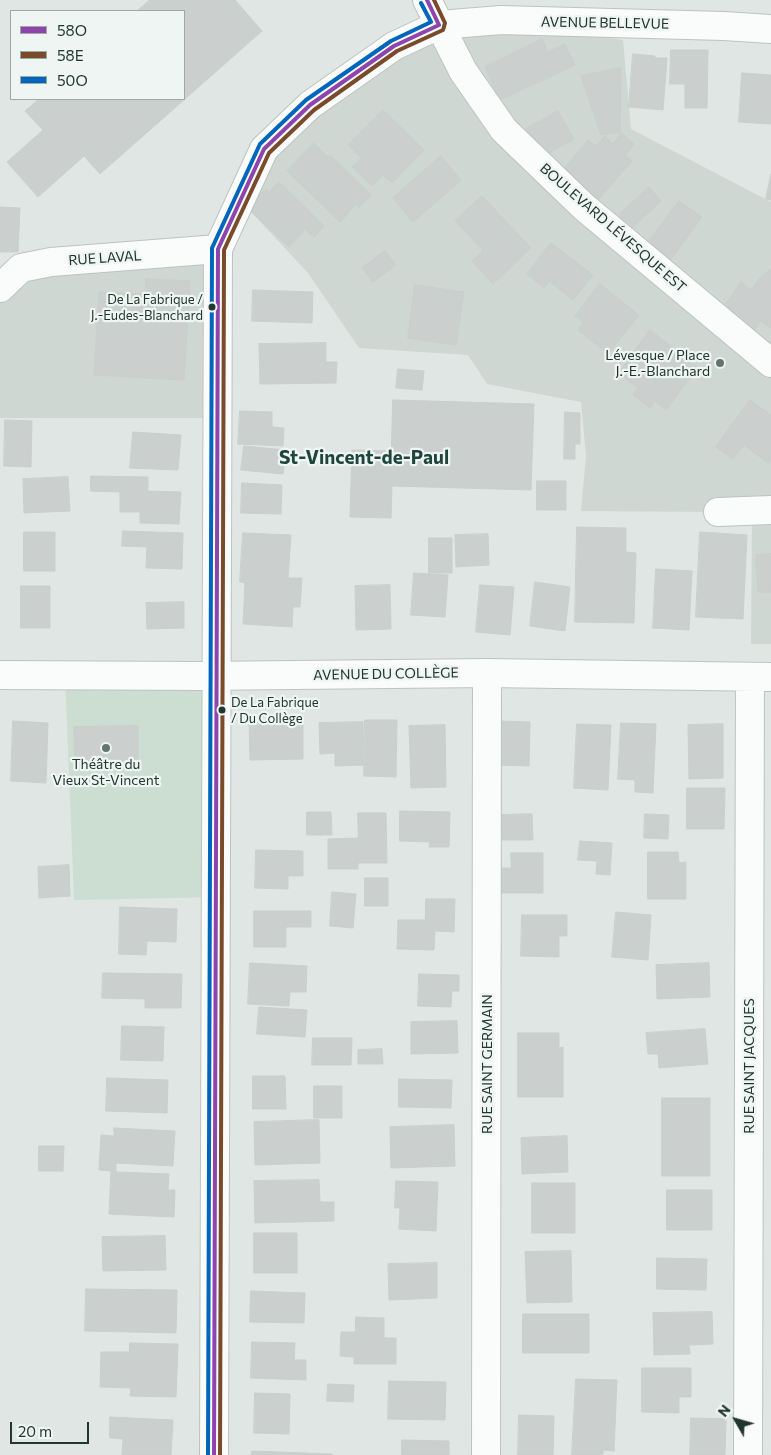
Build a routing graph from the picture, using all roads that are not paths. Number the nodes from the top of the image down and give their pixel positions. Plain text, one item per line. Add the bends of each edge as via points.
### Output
1 (427, 0) edge
2 (439, 24) junction
3 (771, 29) edge
4 (218, 250) junction
5 (0, 288) edge
6 (771, 363) edge
7 (771, 510) edge
8 (718, 512) dead end
9 (487, 672) junction
10 (0, 675) edge
11 (217, 675) junction
12 (761, 677) edge
13 (214, 1455) edge
14 (486, 1455) edge
15 (748, 1455) edge

1 - 2 street, BOULEVARD LÉVESQUE EST
2 - 3 street, AVENUE BELLEVUE via 501,20
2 - 4 street via 394,46 310,105 264,149
2 - 6 street, BOULEVARD LÉVESQUE EST via 463,71 504,130 584,207
4 - 5 street, RUE LAVAL via 51,262 21,268
4 - 11 street
7 - 8 street
9 - 11 street, AVENUE DU COLLÈGE
9 - 12 street, AVENUE DU COLLÈGE
9 - 14 street, RUE SAINT GERMAIN
10 - 11 street, AVENUE DU COLLÈGE
11 - 13 street
12 - 15 street, RUE SAINT JACQUES

